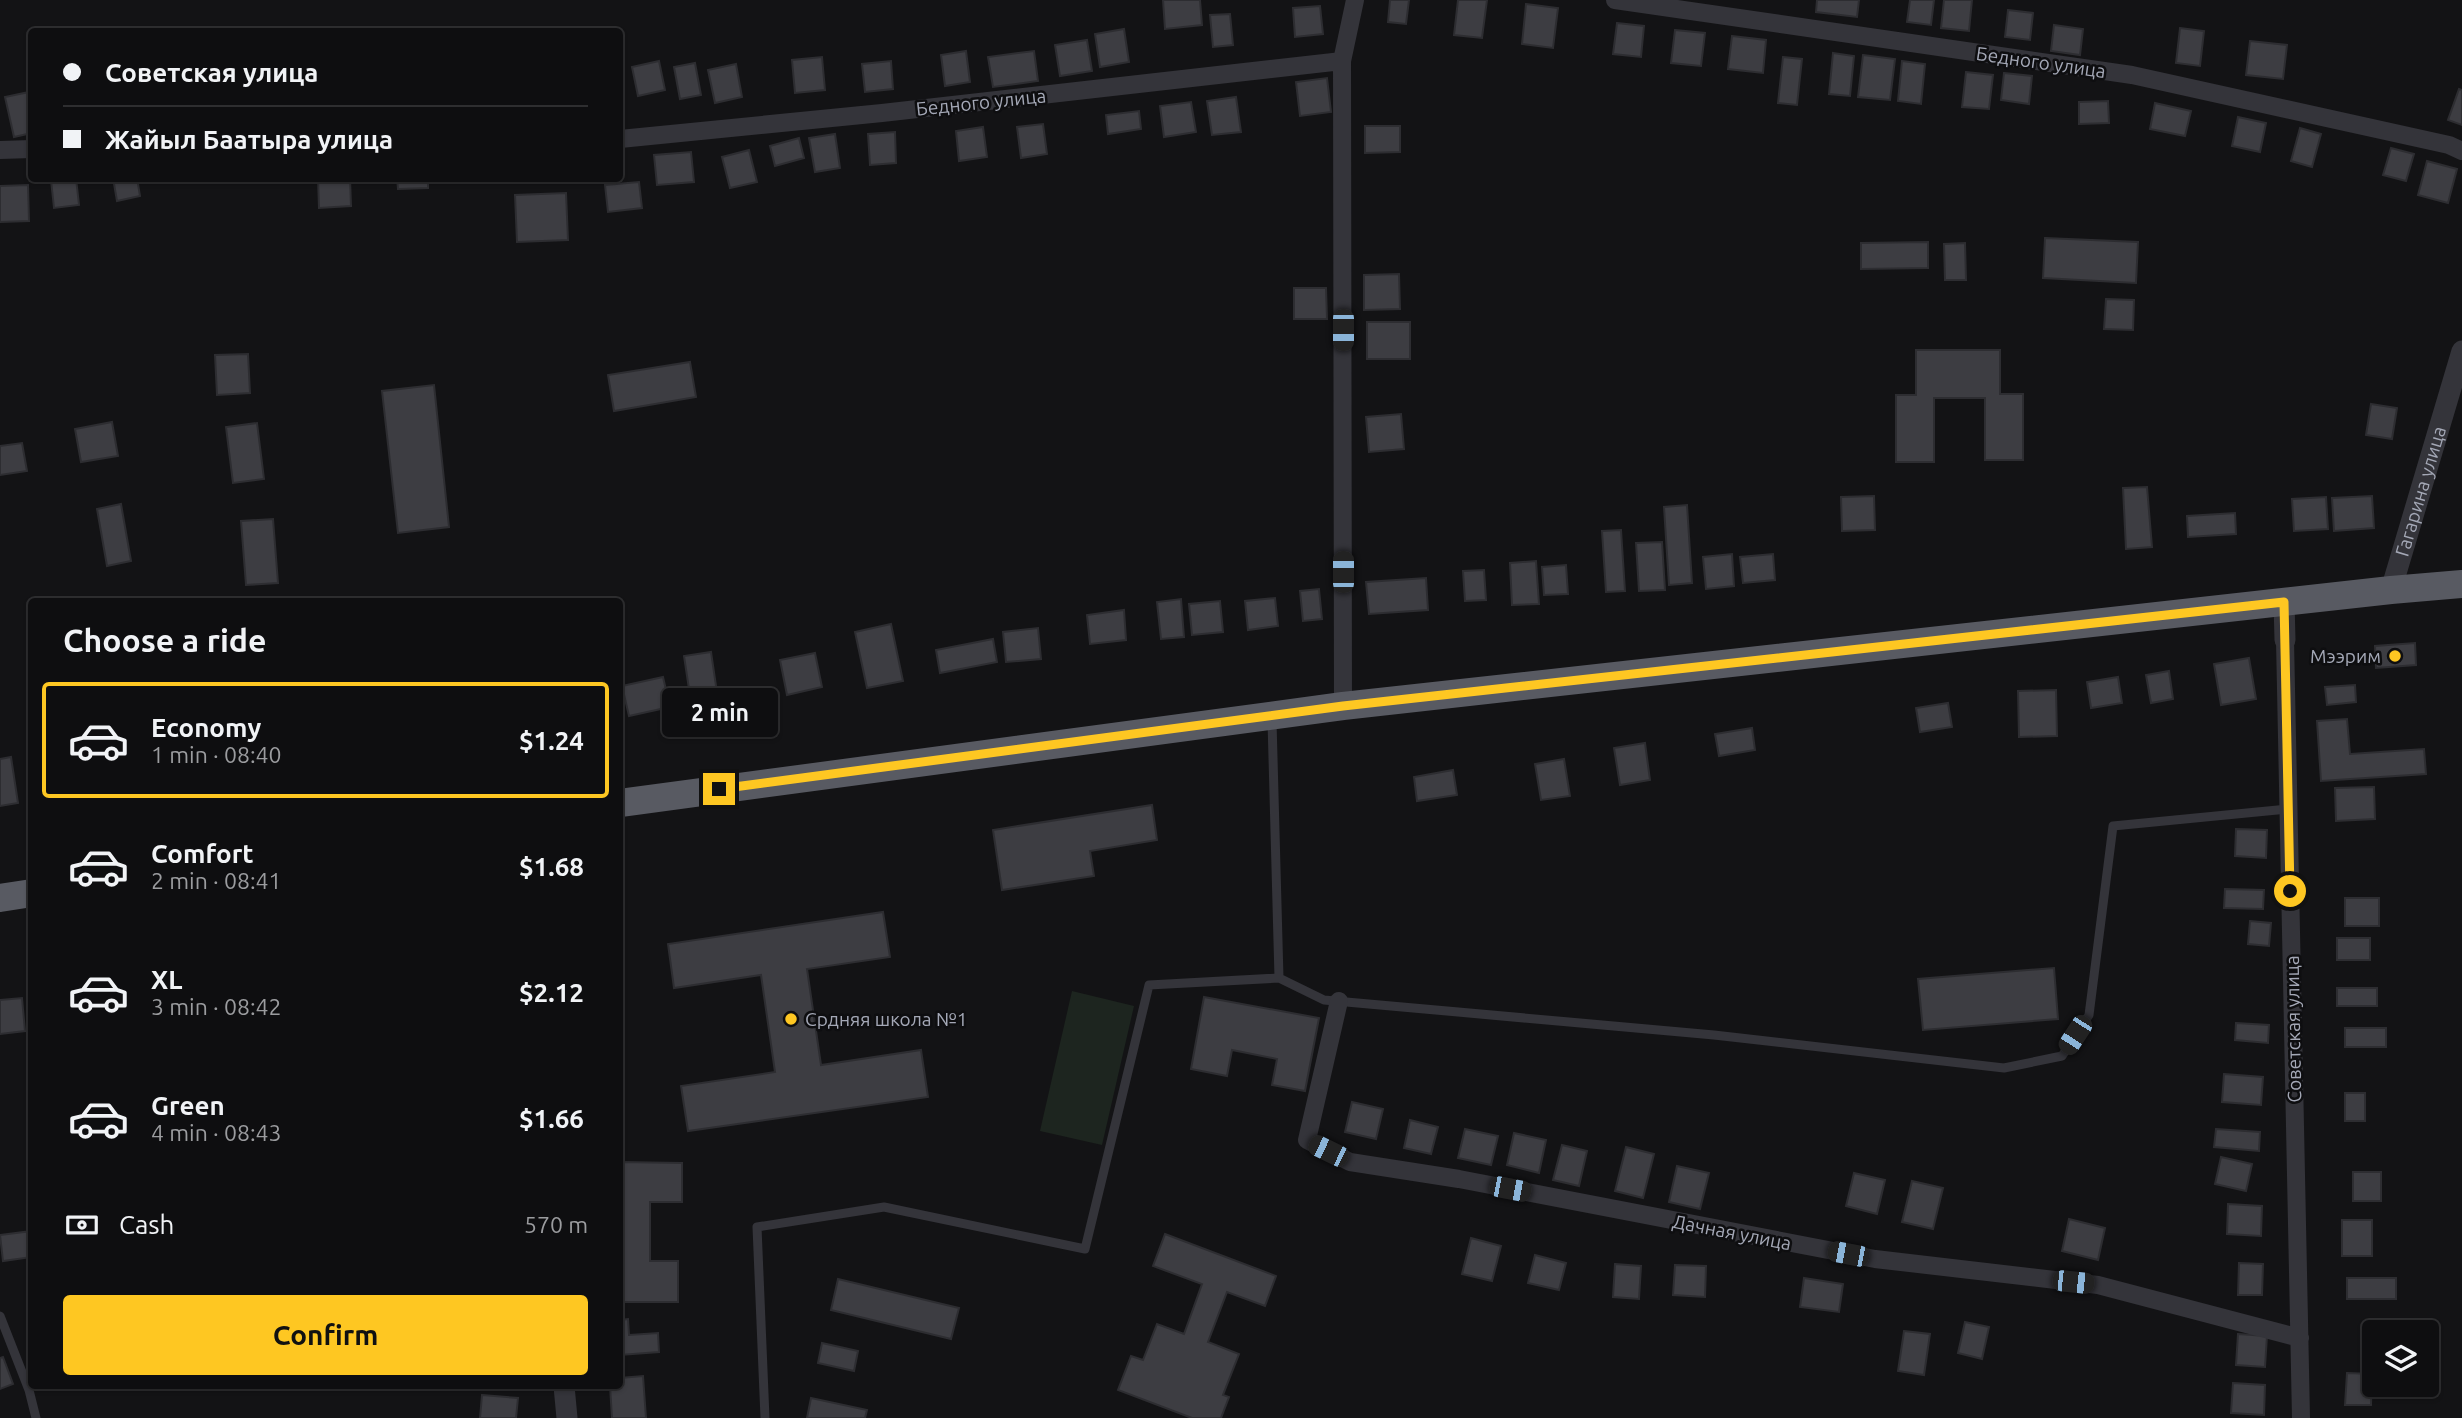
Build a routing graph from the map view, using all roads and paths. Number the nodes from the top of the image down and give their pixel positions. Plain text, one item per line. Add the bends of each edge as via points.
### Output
1 (1355, 0) edge
2 (1615, 0) edge
3 (1342, 61) junction
4 (623, 139) edge
5 (0, 149) edge
6 (28, 149) edge
7 (2462, 151) edge
8 (2462, 351) edge
9 (2462, 584) edge
10 (2391, 590) junction
11 (2284, 602) junction
12 (2285, 640) joint
13 (1343, 706) junction
14 (1272, 716) junction
15 (623, 803) edge
16 (2288, 809) junction
17 (28, 894) edge
18 (0, 898) edge
19 (1279, 978) junction
20 (1339, 1001) junction
21 (0, 1316) edge
22 (2300, 1338) junction
23 (28, 1387) edge
24 (29, 1389) edge
25 (564, 1389) edge
26 (36, 1418) edge
27 (567, 1418) edge
28 (765, 1418) edge
29 (2301, 1418) edge

1 - 3 street
2 - 7 street, Бедного улица via 2132,75
3 - 4 street, Бедного улица
3 - 13 street
5 - 6 street
8 - 10 street, Гагарина улица
9 - 10 highway
10 - 11 highway
11 - 12 street
11 - 13 highway
12 - 16 street, Советская улица
13 - 14 highway
14 - 15 highway
14 - 19 lane
16 - 20 lane via 2113,826 2089,1014 2062,1056 2004,1068 1714,1035
16 - 22 street, Советская улица
17 - 18 highway
19 - 20 lane via 1324,1000
19 - 28 lane via 1149,985 1085,1250 884,1207 757,1227
20 - 22 street, Дачная улица via 1307,1140 1350,1162 1875,1259 2098,1285
21 - 23 lane
22 - 29 street, Советская улица
24 - 26 lane
25 - 27 street

